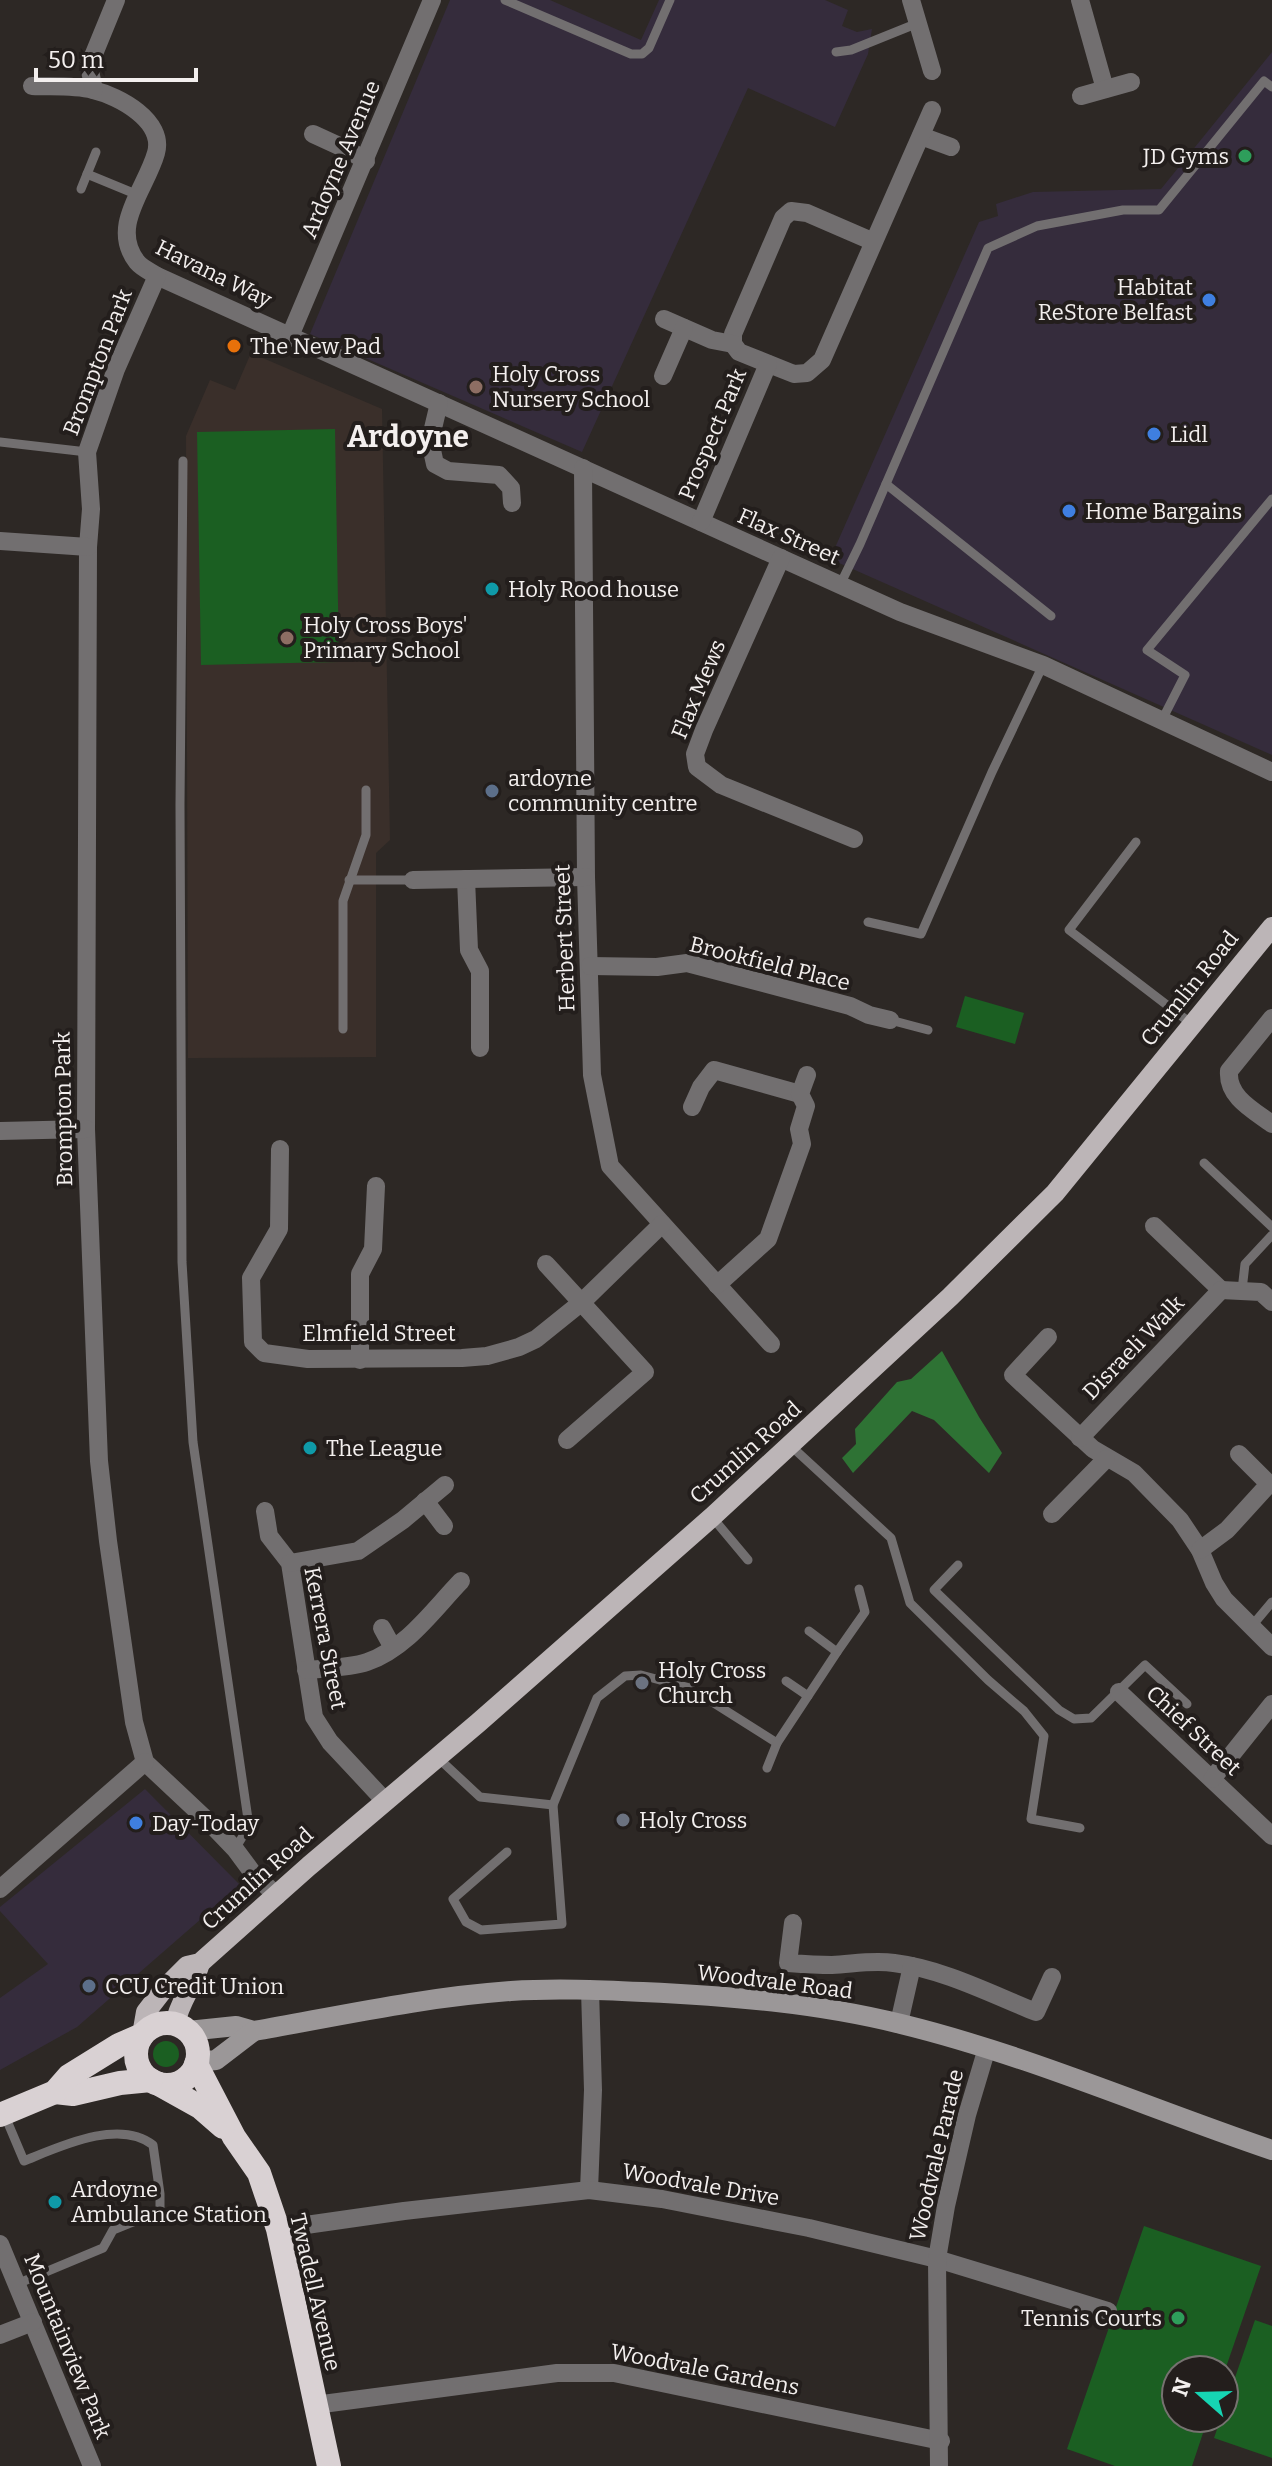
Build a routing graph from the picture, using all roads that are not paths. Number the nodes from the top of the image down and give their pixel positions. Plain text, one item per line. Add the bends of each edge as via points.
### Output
1 (116, 0) edge
2 (432, 0) edge
3 (505, 0) edge
4 (670, 0) edge
5 (911, 0) edge
6 (1080, 0) edge
7 (918, 23) junction
8 (836, 52) dead end
9 (932, 71) dead end
10 (1131, 82) dead end
11 (32, 86) dead end
12 (1272, 87) edge
13 (1105, 89) junction
14 (94, 90) junction
15 (1081, 96) dead end
16 (932, 110) dead end
17 (313, 134) dead end
18 (921, 136) junction
19 (951, 147) dead end
20 (96, 152) dead end
21 (366, 161) junction
22 (87, 174) junction
23 (81, 189) dead end
24 (138, 195) junction
25 (874, 242) junction
26 (157, 276) junction
27 (664, 319) dead end
28 (684, 328) junction
29 (290, 336) junction
30 (733, 344) junction
31 (768, 364) junction
32 (663, 376) dead end
33 (439, 403) junction
34 (0, 442) edge
35 (87, 452) junction
36 (183, 461) dead end
37 (583, 468) junction
38 (886, 484) junction
39 (1272, 499) edge
40 (512, 503) dead end
41 (701, 522) junction
42 (0, 541) edge
43 (88, 547) junction
44 (781, 558) junction
45 (840, 585) junction
46 (1051, 616) dead end
47 (1043, 665) junction
48 (1162, 720) junction
49 (1272, 772) edge
50 (366, 790) dead end
51 (854, 839) dead end
52 (1136, 842) dead end
53 (586, 877) junction
54 (466, 879) junction
55 (349, 880) junction
56 (413, 880) joint
57 (868, 922) dead end
58 (1272, 927) edge
59 (590, 966) junction
60 (890, 1020) joint
61 (1193, 1025) junction
62 (1269, 1027) edge
63 (343, 1029) dead end
64 (928, 1030) dead end
65 (480, 1048) dead end
66 (807, 1075) dead end
67 (800, 1094) junction
68 (692, 1107) dead end
69 (1272, 1124) edge
70 (86, 1129) junction
71 (0, 1131) edge
72 (280, 1149) dead end
73 (1204, 1163) dead end
74 (376, 1186) dead end
75 (662, 1224) junction
76 (1154, 1226) dead end
77 (1272, 1227) edge
78 (1272, 1235) edge
79 (546, 1264) dead end
80 (717, 1285) junction
81 (1221, 1290) junction
82 (1242, 1290) junction
83 (582, 1302) junction
84 (1272, 1302) edge
85 (1048, 1337) dead end
86 (771, 1344) dead end
87 (360, 1360) junction
88 (1080, 1438) junction
89 (567, 1440) dead end
90 (791, 1446) junction
91 (1239, 1454) dead end
92 (1106, 1459) junction
93 (445, 1485) dead end
94 (425, 1501) junction
95 (265, 1511) dead end
96 (1052, 1514) dead end
97 (712, 1517) junction
98 (444, 1526) dead end
99 (1200, 1550) junction
100 (287, 1560) junction
101 (748, 1560) dead end
102 (958, 1565) dead end
103 (461, 1581) dead end
104 (859, 1589) dead end
105 (1272, 1602) edge
106 (1251, 1627) junction
107 (382, 1628) dead end
108 (809, 1631) dead end
109 (1272, 1647) edge
110 (393, 1648) junction
111 (837, 1652) junction
112 (306, 1670) junction
113 (786, 1681) dead end
114 (1119, 1692) junction
115 (808, 1696) junction
116 (1187, 1704) dead end
117 (1272, 1704) edge
118 (777, 1743) junction
119 (437, 1757) junction
120 (145, 1762) junction
121 (767, 1768) dead end
122 (1212, 1779) junction
123 (385, 1801) junction
124 (553, 1805) junction
125 (1080, 1828) dead end
126 (1272, 1836) edge
127 (235, 1849) junction
128 (507, 1852) dead end
129 (0, 1889) edge
130 (277, 1896) junction
131 (793, 1923) dead end
132 (200, 1963) junction
133 (912, 1966) junction
134 (1052, 1977) dead end
135 (590, 1990) junction
136 (899, 2023) junction
137 (181, 2027) junction
138 (254, 2031) junction
139 (142, 2035) junction
140 (987, 2048) junction
141 (196, 2063) junction
142 (154, 2081) junction
143 (55, 2092) junction
144 (2, 2114) edge
145 (234, 2137) junction
146 (1272, 2150) edge
147 (589, 2190) junction
148 (278, 2229) junction
149 (0, 2244) edge
150 (937, 2259) junction
151 (17, 2284) junction
152 (1108, 2311) dead end
153 (33, 2322) junction
154 (0, 2335) edge
155 (315, 2405) junction
156 (941, 2441) junction
157 (92, 2466) edge
158 (329, 2466) edge
159 (939, 2466) edge

1 - 14 street via 89,66
2 - 21 street, Ardoyne Avenue
3 - 4 lane via 631,54 642,54
5 - 7 street
6 - 13 street
7 - 8 lane
7 - 9 street
10 - 13 street
11 - 14 street, Havana Way
12 - 38 lane via 1264,81 1159,210 1123,210 1037,226 988,248
13 - 15 street
14 - 24 street, Havana Way via 133,107 155,132 157,151
16 - 18 street, Prospect Park
17 - 21 street
18 - 19 street
18 - 25 street, Prospect Park
20 - 22 lane
21 - 29 street, Ardoyne Avenue
22 - 23 lane
22 - 24 lane
24 - 26 street, Havana Way via 126,225 129,246 138,264
25 - 30 street, Prospect Park via 791,211 749,293
25 - 31 street, Prospect Park via 822,360 807,373 794,374
26 - 29 street, Havana Way
26 - 35 street, Brompton Park
27 - 28 street, Prospect Park
28 - 30 street, Prospect Park
28 - 32 street
29 - 33 street, Flax Street
30 - 31 street, Prospect Park
31 - 41 street, Prospect Park
33 - 37 street, Flax Street
33 - 40 street via 430,441 435,464 448,471 499,475 511,488
34 - 35 lane
35 - 43 street, Brompton Park
36 - 127 lane via 182,1262 193,1442 249,1826
37 - 41 street, Flax Street
37 - 53 street, Herbert Street
38 - 45 lane
38 - 46 lane
39 - 48 lane via 1147,650 1185,675
41 - 44 street, Flax Street
42 - 43 street
43 - 70 street, Brompton Park
44 - 45 street, Flax Street
44 - 51 street, Flax Mews via 704,730 695,754 697,767 721,785
45 - 47 street, Flax Street
47 - 48 street, Flax Street
47 - 57 lane via 921,934
48 - 49 street, Flax Street
50 - 55 lane via 366,835
52 - 61 lane via 1069,930
53 - 54 street
53 - 59 street, Herbert Street
54 - 56 street
54 - 65 street via 469,950 480,971
55 - 56 lane
55 - 63 lane via 343,901
58 - 61 main road, Crumlin Road
59 - 60 street, Brookfield Place via 687,963
59 - 75 street, Herbert Street via 592,1075 610,1166
60 - 64 lane
61 - 90 main road, Crumlin Road via 1055,1193
62 - 69 street via 1229,1071 1228,1081 1239,1099
66 - 67 street
67 - 68 street via 714,1070
67 - 80 street via 806,1106 799,1129 802,1144 768,1239
70 - 71 street
70 - 120 street, Brompton Park via 99,1461 134,1722
72 - 87 street, Elmfield Street via 279,1229 251,1278 253,1342 264,1353
73 - 77 lane
74 - 87 street via 373,1249 360,1274
75 - 80 street, Herbert Street
75 - 83 street, Elmfield Street
76 - 81 street
78 - 82 lane via 1245,1264
79 - 83 street
80 - 86 street, Herbert Street
81 - 82 street
81 - 88 street, Disraeli Walk
82 - 84 street via 1261,1292
83 - 87 street, Elmfield Street via 536,1339 498,1353
83 - 89 street via 645,1372
85 - 88 street via 1013,1375
88 - 92 street
90 - 97 main road, Crumlin Road
90 - 125 lane via 891,1538 910,1603 1044,1736 1031,1819
91 - 99 street via 1269,1484 1227,1530
92 - 96 street
92 - 99 street via 1134,1473 1154,1492
93 - 94 street
94 - 98 street
94 - 100 street via 358,1551
95 - 100 street, Kerrera Street via 269,1536
97 - 101 lane
97 - 119 main road, Crumlin Road
99 - 106 street via 1224,1599
100 - 112 street, Kerrera Street
102 - 114 lane via 934,1590 1059,1710 1074,1719 1091,1718
103 - 110 street
104 - 111 lane via 865,1612
105 - 106 lane
106 - 109 street
107 - 110 street
108 - 111 lane
110 - 112 street via 364,1663
111 - 115 lane
112 - 123 street, Kerrera Street via 314,1717
113 - 115 lane
114 - 116 lane via 1145,1665
114 - 122 street, Chief Street
115 - 118 lane
117 - 122 street
118 - 121 lane
118 - 124 lane via 690,1688 625,1676 597,1698
119 - 123 main road, Crumlin Road
119 - 124 lane via 480,1797
120 - 127 street
120 - 129 street
122 - 126 street, Chief Street
123 - 130 main road, Crumlin Road
124 - 128 lane via 562,1924 481,1930 466,1922 453,1899
127 - 130 street
130 - 132 main road, Crumlin Road
131 - 133 street via 788,1963
132 - 137 main road, Crumlin Road via 177,2013
132 - 139 main road, Crumlin Road via 187,1966 163,1990 146,2012
133 - 134 street via 1036,2012
133 - 136 street
135 - 136 main road, Woodvale Road via 769,2001
135 - 138 main road, Woodvale Road via 467,1995
135 - 147 street
136 - 140 main road, Woodvale Road
137 - 138 main road, Woodvale Road via 236,2026
137 - 139 highway via 157,2024
137 - 141 highway via 196,2045
138 - 141 main road, Woodvale Road via 216,2060
139 - 142 highway via 137,2059 144,2075
139 - 143 highway via 69,2076
140 - 146 main road, Woodvale Road
140 - 150 street, Woodvale Parade via 967,2115
141 - 142 highway via 175,2083
141 - 145 highway, Twadell Avenue
142 - 143 highway
142 - 145 highway, Twadell Avenue via 200,2107
143 - 144 highway
144 - 151 lane via 24,2161 75,2141 118,2133 144,2137 153,2145 160,2194 160,2211 113,2230 103,2248
145 - 148 highway, Twadell Avenue via 259,2173
147 - 148 street, Woodvale Drive
147 - 150 street, Woodvale Drive via 779,2222
148 - 155 highway, Twadell Avenue
149 - 151 street, Mountainview Park
150 - 152 street, Woodvale Drive
150 - 156 street, Woodvale Parade
151 - 153 street, Mountainview Park
153 - 154 street
153 - 157 street, Mountainview Park
155 - 156 street, Woodvale Gardens via 557,2373 614,2373
155 - 158 highway, Twadell Avenue
156 - 159 street, Woodvale Parade

